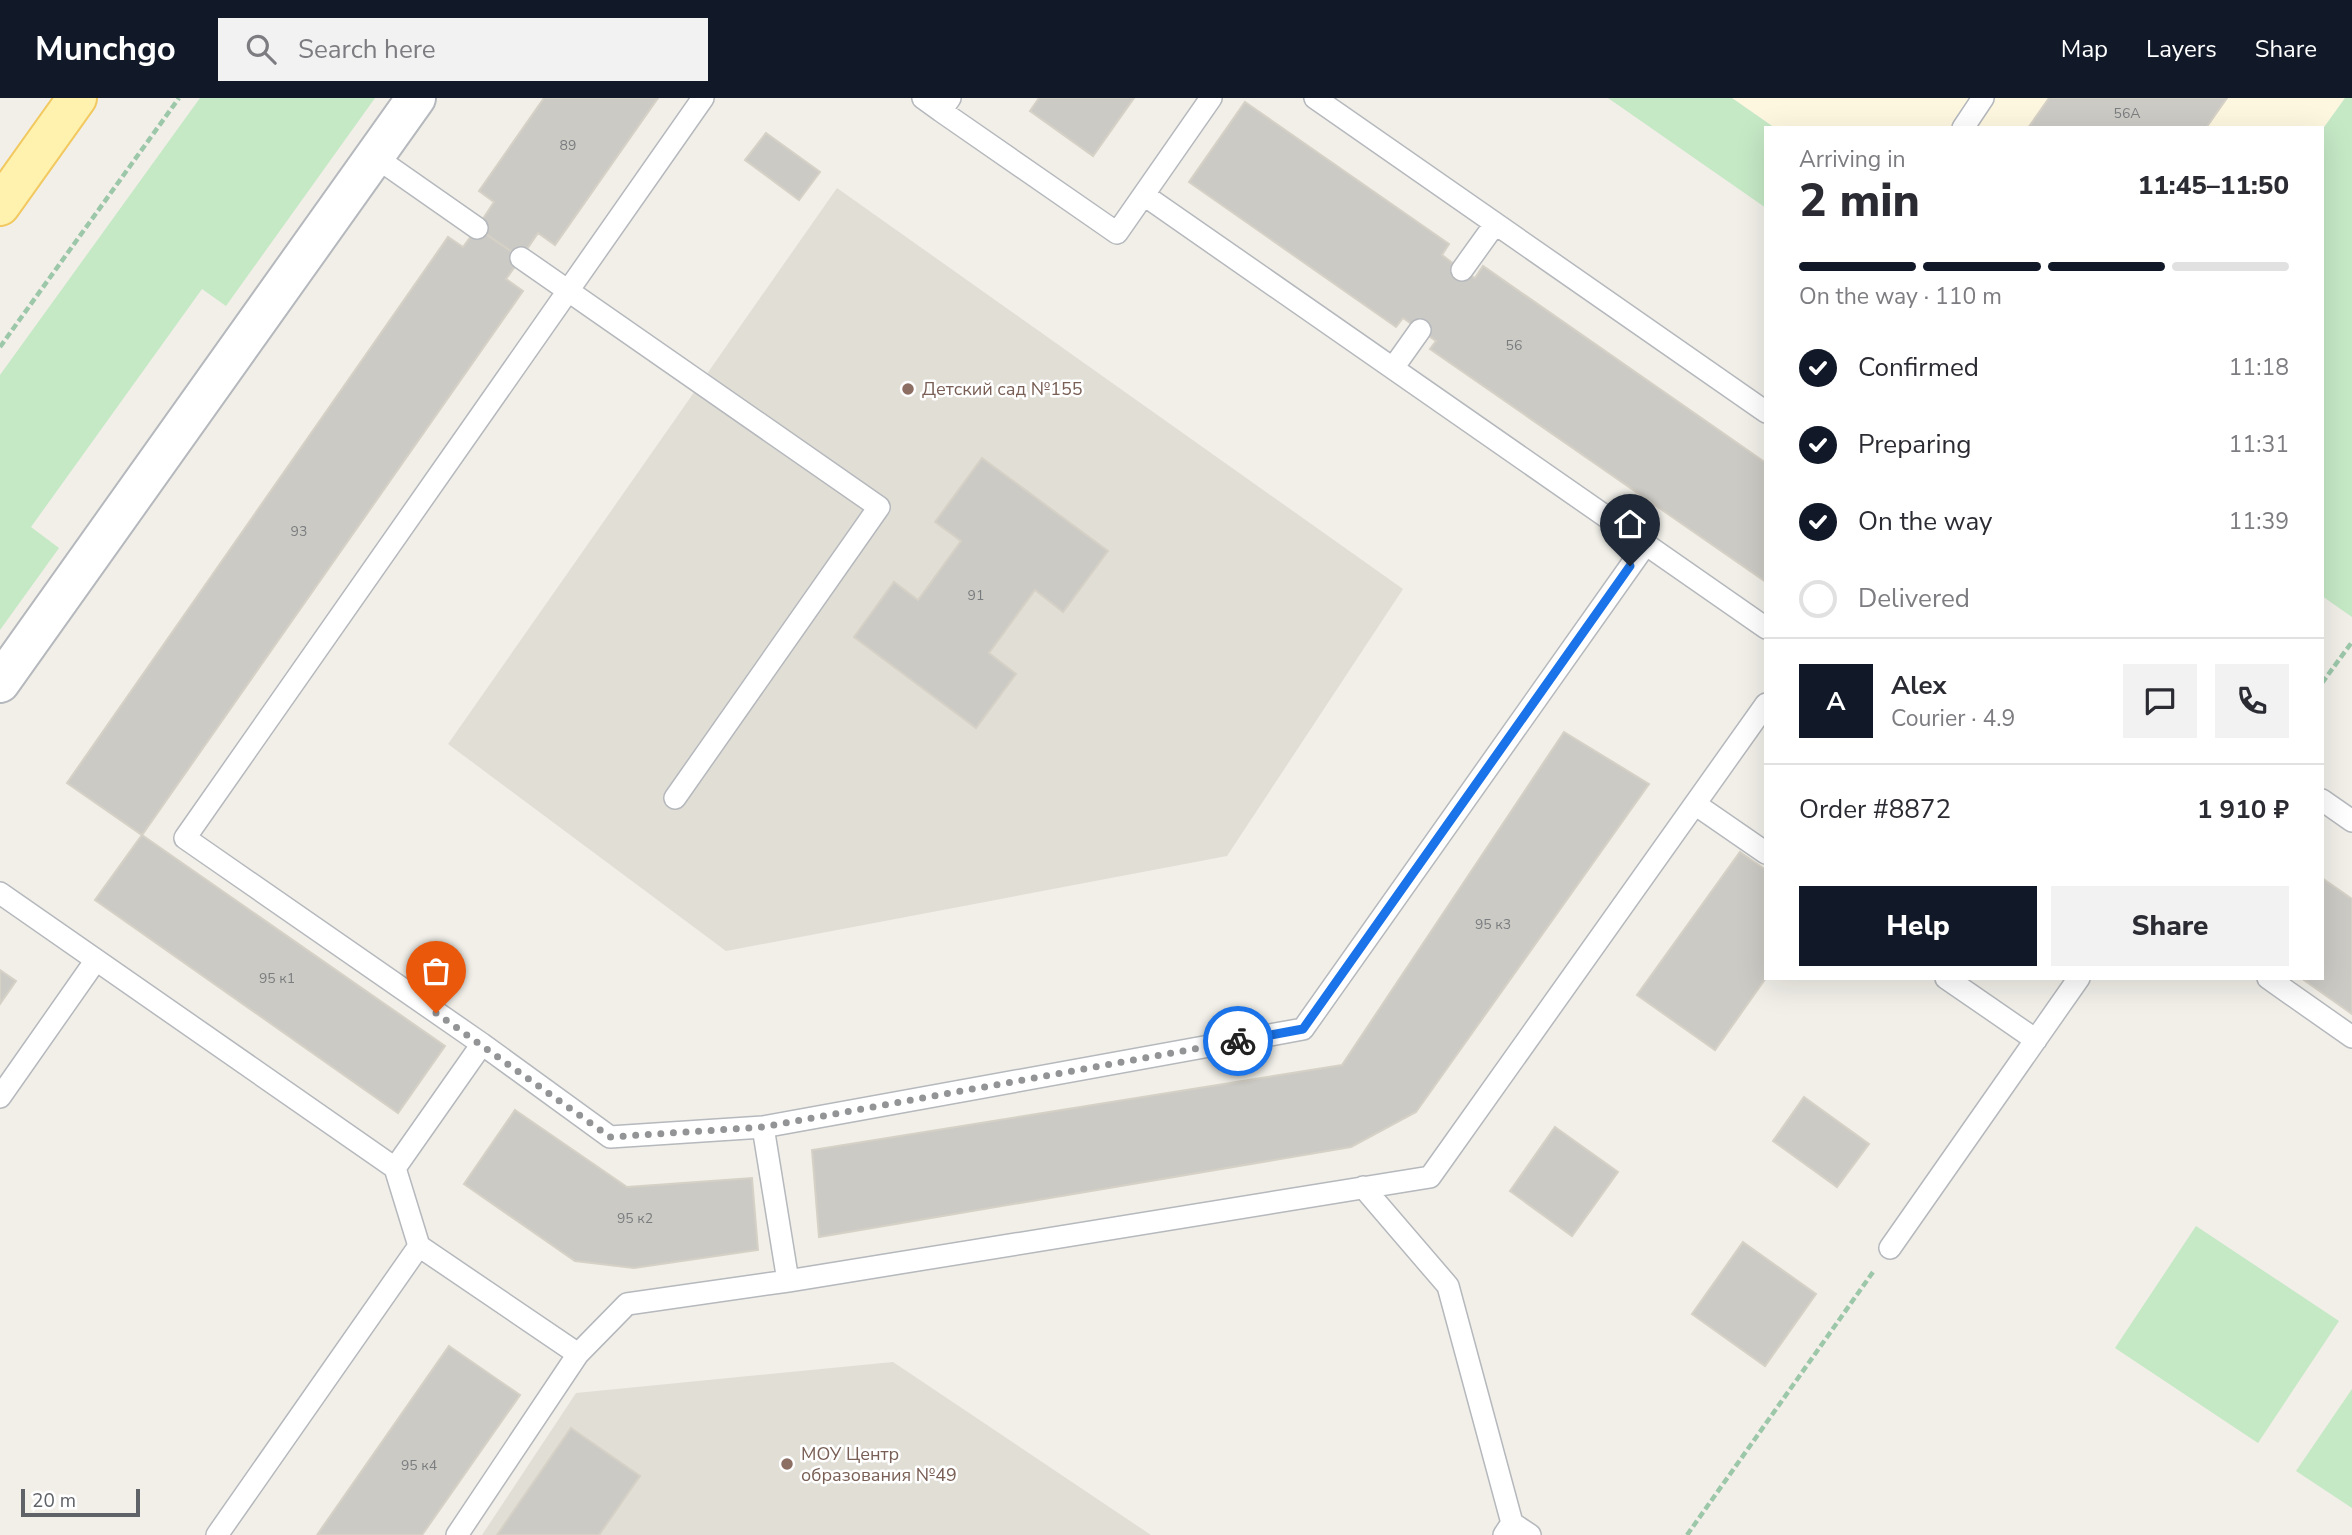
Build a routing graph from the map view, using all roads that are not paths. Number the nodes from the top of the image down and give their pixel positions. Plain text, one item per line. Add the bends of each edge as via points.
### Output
1 (77, 98) edge
2 (416, 98) edge
3 (703, 98) edge
4 (923, 98) edge
5 (1211, 98) edge
6 (1315, 98) edge
7 (1983, 98) edge
8 (946, 104) edge
9 (1964, 126) edge
10 (374, 156) junction
11 (1144, 195) junction
12 (0, 206) edge
13 (1495, 224) junction
14 (477, 228) dead end
15 (521, 258) dead end
16 (1462, 270) dead end
17 (568, 291) junction
18 (1420, 330) dead end
19 (1393, 368) junction
20 (1764, 411) edge
21 (1646, 544) junction
22 (1764, 627) edge
23 (0, 683) edge
24 (1764, 707) edge
25 (675, 798) dead end
26 (2324, 801) edge
27 (1695, 803) junction
28 (2352, 821) edge
29 (1764, 852) edge
30 (0, 893) edge
31 (96, 960) junction
32 (1949, 980) edge
33 (2078, 980) edge
34 (2272, 980) edge
35 (2352, 1037) edge
36 (2036, 1040) junction
37 (482, 1044) junction
38 (0, 1097) edge
39 (763, 1127) junction
40 (395, 1168) junction
41 (1363, 1188) junction
42 (419, 1245) junction
43 (1890, 1248) road end
44 (788, 1280) junction
45 (578, 1354) junction
46 (1508, 1529) edge
47 (217, 1535) edge
48 (457, 1535) edge
49 (1530, 1535) edge

1 - 12 main road
2 - 10 street
3 - 17 lane
4 - 8 lane
5 - 11 lane
6 - 13 lane
7 - 9 lane
8 - 11 lane via 1117,233
10 - 14 lane
10 - 23 street
11 - 19 lane
13 - 16 lane
13 - 20 lane
15 - 17 lane
17 - 25 lane via 878,507
17 - 37 lane via 185,838
18 - 19 lane
19 - 21 lane
21 - 22 lane
21 - 39 lane via 1303,1029
24 - 27 lane
26 - 28 lane
27 - 29 lane
27 - 41 lane via 1430,1177
30 - 31 lane
31 - 38 lane
31 - 40 lane
32 - 36 lane
33 - 36 lane
34 - 35 lane
36 - 43 lane
37 - 39 lane via 610,1137
37 - 40 lane
39 - 44 lane
40 - 42 lane
41 - 44 lane
41 - 46 lane via 1448,1286
42 - 45 lane
42 - 47 lane
44 - 45 lane via 627,1304
45 - 48 lane
46 - 49 lane

